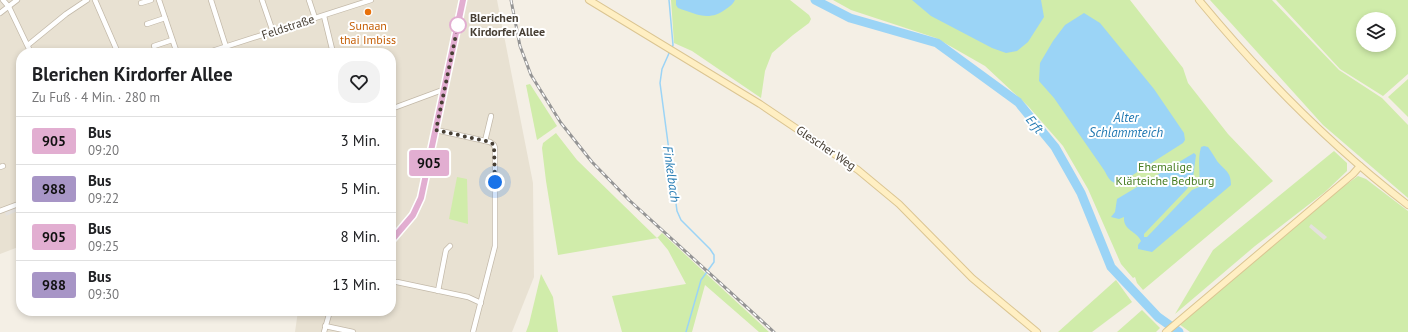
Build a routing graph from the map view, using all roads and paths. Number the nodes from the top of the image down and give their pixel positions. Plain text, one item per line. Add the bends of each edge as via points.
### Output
1 (3, 0) edge
2 (17, 0) edge
3 (87, 0) edge
4 (95, 0) edge
5 (151, 0) edge
6 (159, 0) edge
7 (211, 0) edge
8 (262, 0) edge
9 (309, 0) edge
10 (368, 0) edge
11 (463, 0) edge
12 (589, 0) edge
13 (1199, 0) edge
14 (141, 3) dead end
15 (9, 7) junction
16 (0, 12) edge
17 (324, 16) junction
18 (165, 18) junction
19 (316, 18) junction
20 (147, 24) dead end
21 (273, 32) junction
22 (172, 40) junction
23 (28, 45) junction
24 (154, 46) dead end
25 (226, 47) junction
26 (29, 48) edge
27 (116, 48) edge
28 (175, 48) edge
29 (223, 48) edge
30 (332, 48) edge
31 (445, 89) junction
32 (396, 106) edge
33 (491, 116) dead end
34 (436, 130) junction
35 (485, 141) junction
36 (1360, 166) junction
37 (16, 205) edge
38 (1408, 205) edge
39 (0, 211) edge
40 (396, 236) edge
41 (450, 246) dead end
42 (397, 282) dead end
43 (438, 290) junction
44 (481, 303) junction
45 (328, 316) edge
46 (325, 326) junction
47 (324, 332) edge
48 (353, 332) edge
49 (473, 332) edge
50 (1037, 332) edge
51 (1166, 332) edge

1 - 15 street
2 - 15 street
3 - 23 street
4 - 27 street
5 - 14 street
6 - 18 street
7 - 25 street
8 - 21 street
9 - 19 street
10 - 17 street, Feldstraße
11 - 31 street
12 - 50 street, Glescher Weg via 760,104 858,170 899,204 972,278
13 - 36 street via 1233,41 1314,124
15 - 16 street
15 - 23 street
17 - 19 street, Feldstraße
17 - 30 street
18 - 20 street
18 - 22 street
19 - 21 street, Feldstraße
21 - 25 street, Feldstraße
22 - 24 street
22 - 28 street
23 - 26 street
25 - 29 street, Feldstraße
31 - 32 street
31 - 34 street
33 - 35 street
34 - 35 street
34 - 40 street via 421,198 413,215
35 - 44 street via 495,148 495,246
36 - 38 street
36 - 51 street
37 - 39 street
41 - 43 street via 446,250
42 - 43 street
43 - 44 street
44 - 49 street
45 - 46 street
46 - 47 street
46 - 48 street

